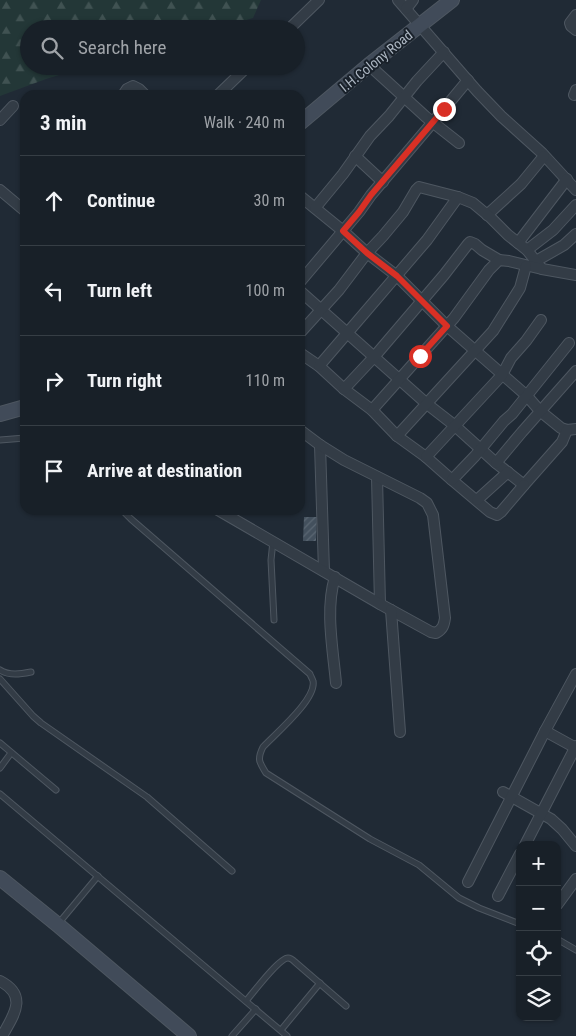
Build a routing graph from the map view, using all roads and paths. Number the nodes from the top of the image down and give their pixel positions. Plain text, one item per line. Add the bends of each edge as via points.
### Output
1 (319, 0) edge
2 (398, 0) edge
3 (413, 0) edge
4 (452, 0) edge
5 (406, 9) junction
6 (576, 15) edge
7 (298, 20) edge
8 (419, 25) junction
9 (576, 30) edge
10 (444, 52) junction
11 (368, 65) junction
12 (239, 75) edge
13 (468, 80) junction
14 (126, 90) edge
15 (140, 90) edge
16 (223, 90) edge
17 (405, 97) junction
18 (13, 106) dead end
19 (305, 119) edge
20 (0, 120) edge
21 (433, 122) junction
22 (459, 143) dead end
23 (355, 156) junction
24 (544, 156) junction
25 (567, 179) junction
26 (382, 182) junction
27 (0, 190) edge
28 (576, 190) edge
29 (458, 197) junction
30 (305, 200) edge
31 (576, 205) edge
32 (20, 207) edge
33 (315, 208) junction
34 (487, 215) junction
35 (343, 231) junction
36 (576, 234) edge
37 (518, 243) junction
38 (527, 250) junction
39 (367, 253) junction
40 (499, 260) junction
41 (535, 265) junction
42 (576, 275) edge
43 (305, 276) edge
44 (397, 276) junction
45 (305, 295) edge
46 (422, 300) junction
47 (321, 309) junction
48 (541, 320) dead end
49 (447, 326) junction
50 (305, 328) edge
51 (348, 333) junction
52 (569, 342) dead end
53 (475, 351) junction
54 (305, 356) edge
55 (374, 357) junction
56 (319, 366) junction
57 (576, 371) edge
58 (502, 374) junction
59 (400, 379) junction
60 (344, 389) junction
61 (527, 396) junction
62 (427, 404) junction
63 (20, 409) edge
64 (372, 410) junction
65 (540, 411) junction
66 (0, 414) edge
67 (454, 425) junction
68 (572, 429) edge
69 (305, 434) edge
70 (397, 436) junction
71 (20, 438) edge
72 (0, 440) edge
73 (320, 444) junction
74 (481, 449) junction
75 (426, 457) junction
76 (496, 463) junction
77 (508, 472) junction
78 (377, 477) junction
79 (452, 480) junction
80 (524, 485) junction
81 (477, 500) junction
82 (128, 515) edge
83 (227, 515) edge
84 (274, 542) junction
85 (324, 571) junction
86 (335, 578) junction
87 (380, 604) junction
88 (392, 610) junction
89 (274, 620) dead end
90 (0, 670) edge
91 (31, 672) dead end
92 (576, 674) edge
93 (0, 679) edge
94 (336, 683) dead end
95 (545, 731) junction
96 (400, 732) dead end
97 (0, 743) edge
98 (576, 747) edge
99 (11, 753) junction
100 (0, 768) edge
101 (56, 790) dead end
102 (0, 794) edge
103 (507, 794) junction
104 (541, 813) junction
105 (527, 841) edge
106 (576, 846) edge
107 (516, 862) edge
108 (232, 871) dead end
109 (98, 876) junction
110 (0, 878) edge
111 (576, 879) edge
112 (468, 882) dead end
113 (498, 896) dead end
114 (561, 900) edge
115 (516, 922) edge
116 (58, 925) junction
117 (561, 941) edge
118 (576, 950) edge
119 (0, 981) edge
120 (320, 983) junction
121 (246, 1001) junction
122 (346, 1006) dead end
123 (256, 1009) junction
124 (281, 1030) junction
125 (2, 1036) edge
126 (189, 1036) edge
127 (232, 1036) edge
128 (287, 1036) edge

1 - 7 street
2 - 5 street
3 - 5 street
4 - 8 street, I.H.Colony Road
5 - 8 street
6 - 9 street via 570,23
8 - 10 street
8 - 11 street, I.H.Colony Road
10 - 13 street
10 - 17 street
11 - 17 street
11 - 19 street, I.H.Colony Road
12 - 16 street
13 - 21 street
13 - 24 street
14 - 15 street via 133,86
17 - 21 street
17 - 23 street
18 - 20 street
21 - 22 street
21 - 26 street
23 - 26 street
23 - 33 street
24 - 25 street
24 - 34 street via 521,184
25 - 28 street
25 - 37 street
26 - 35 street
27 - 32 street
29 - 34 street via 473,203
29 - 39 street via 419,187 403,212
29 - 44 street
30 - 33 street
31 - 38 street via 553,230
33 - 35 street
34 - 37 street
35 - 39 street
35 - 43 street
36 - 41 street
37 - 38 street
38 - 41 street
39 - 44 street
39 - 47 street
40 - 41 street
40 - 46 street via 470,242
40 - 49 street
41 - 42 street
41 - 53 street via 493,331
44 - 46 street
44 - 51 street
45 - 47 street
46 - 49 street
46 - 55 street
47 - 50 street
47 - 51 street
48 - 58 street via 510,358
49 - 53 street
49 - 59 street
51 - 55 street
51 - 56 street
52 - 61 street
53 - 58 street
53 - 62 street
54 - 56 street
55 - 59 street
55 - 60 street
56 - 60 street
57 - 65 street
58 - 61 street
58 - 67 street
59 - 62 street
59 - 64 street
60 - 64 street
61 - 65 street
61 - 74 street
62 - 67 street
62 - 70 street
63 - 66 street
64 - 70 street
65 - 68 street via 561,428
65 - 76 street
67 - 74 street
67 - 75 street
68 - 80 street
69 - 73 street
70 - 75 street
71 - 72 lane
73 - 78 street
73 - 85 street
74 - 76 street
74 - 79 street
75 - 79 street
76 - 77 street
77 - 80 street
77 - 81 street
78 - 87 street
78 - 88 street via 420,498 427,503 433,515 444,625 440,631 431,632
79 - 81 street
80 - 81 street via 497,515
82 - 115 lane via 314,680 306,702 263,747 259,762 266,773 370,839 419,865 459,898
83 - 84 street
84 - 85 street
84 - 89 lane via 271,560
85 - 86 street
86 - 87 street
86 - 94 street via 330,614
87 - 88 street
88 - 96 street
90 - 91 lane via 16,674
92 - 95 street
93 - 108 lane via 37,720 147,797
95 - 98 street
95 - 103 street
97 - 99 lane
98 - 104 street
99 - 100 lane
99 - 101 lane
102 - 109 lane
103 - 104 street
103 - 112 street
104 - 105 street
104 - 106 street via 562,829
107 - 113 street
109 - 116 lane
109 - 121 lane
110 - 116 street
111 - 114 street
116 - 126 street
117 - 118 lane
119 - 125 street via 12,990 17,1006
120 - 121 lane via 286,958
120 - 122 lane
120 - 124 lane
121 - 123 lane
123 - 124 lane
123 - 127 lane
124 - 128 lane

